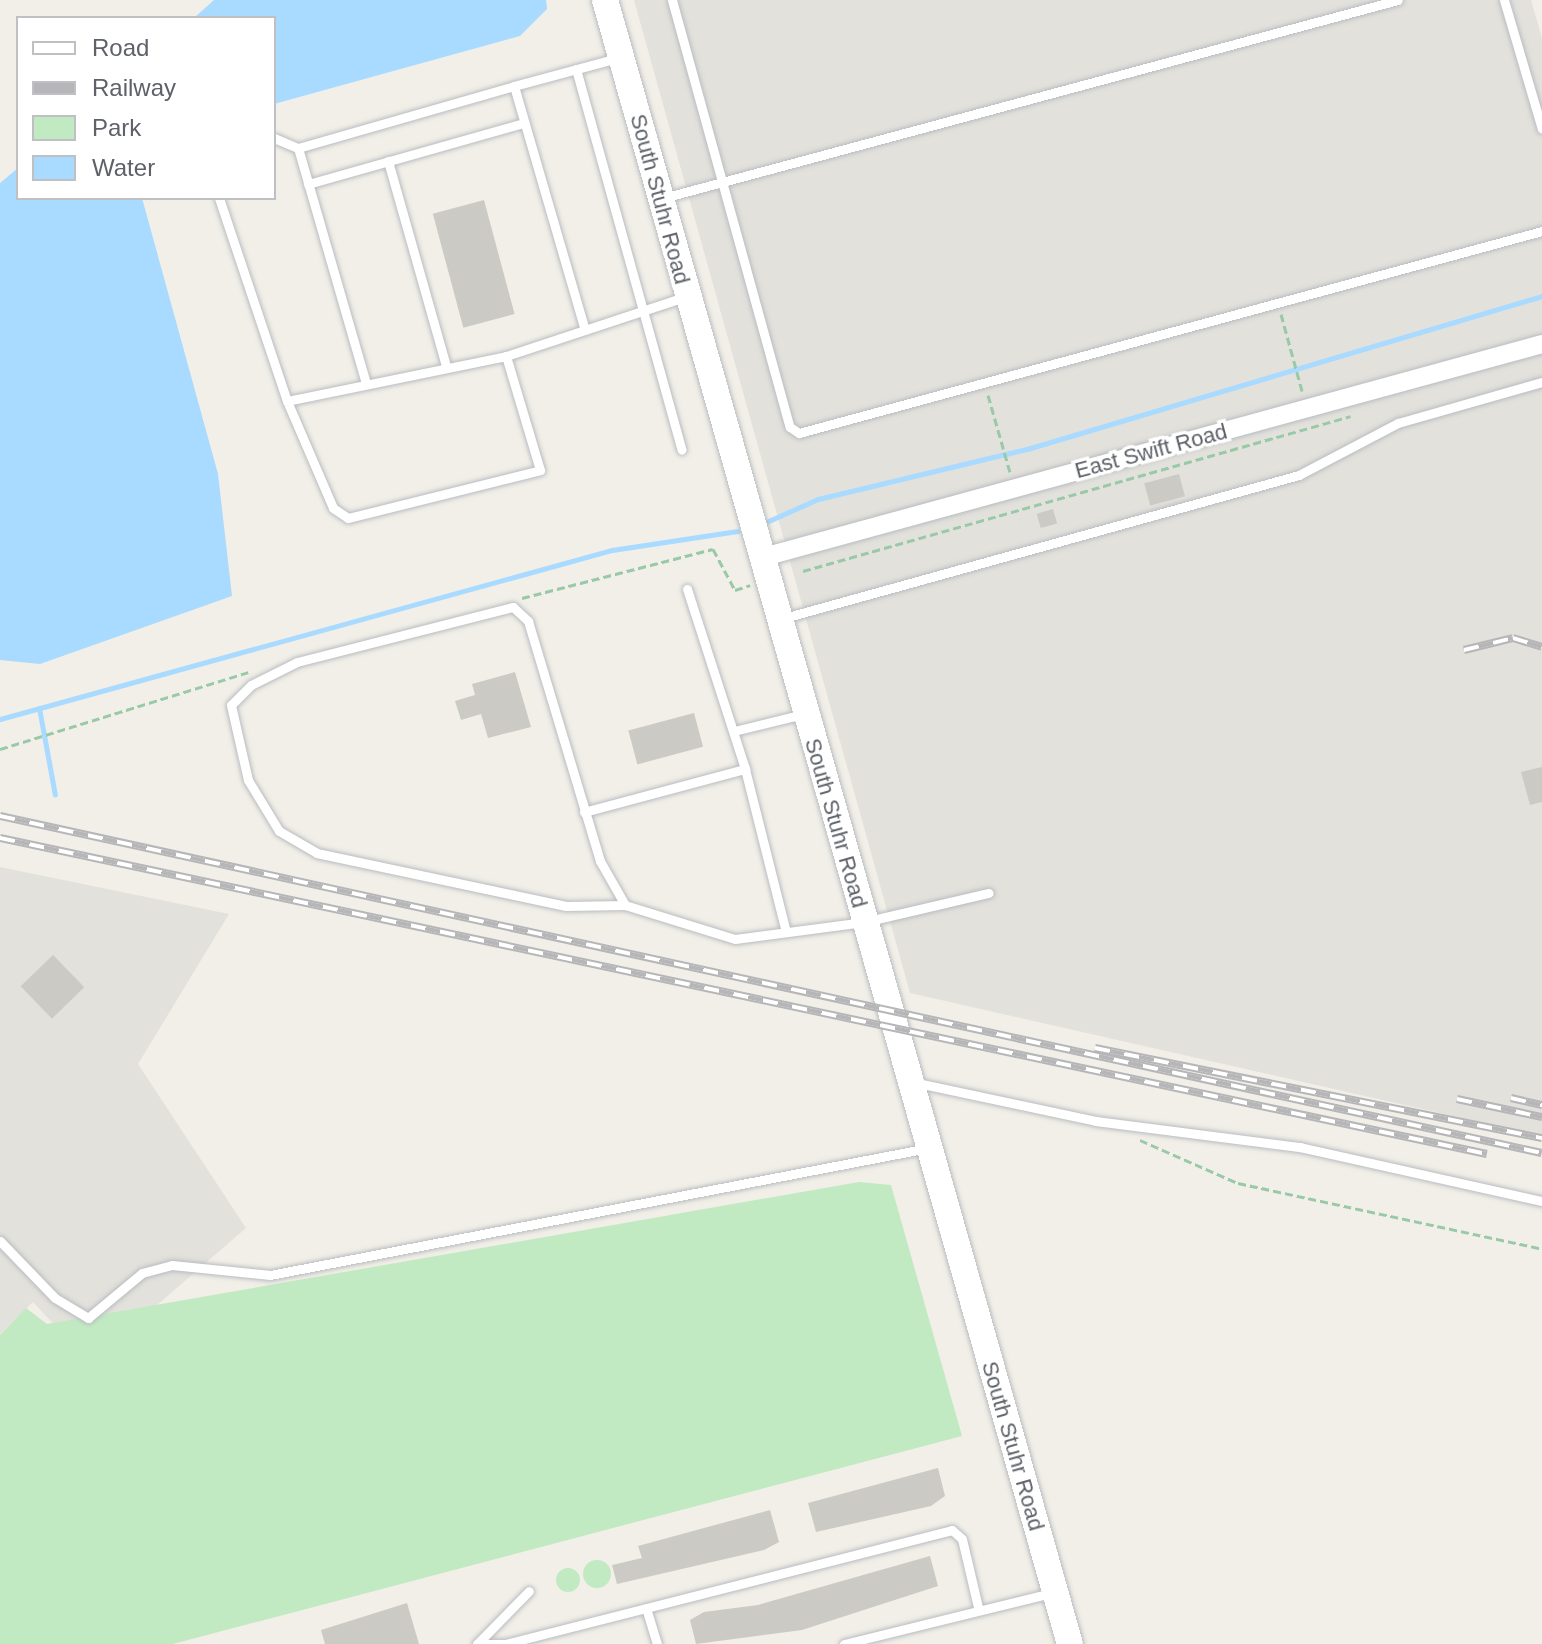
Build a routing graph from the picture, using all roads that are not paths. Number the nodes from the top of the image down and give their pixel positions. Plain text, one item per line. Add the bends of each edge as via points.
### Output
1 (605, 0) edge
2 (672, 0) edge
3 (1398, 0) edge
4 (1504, 0) edge
5 (621, 57) junction
6 (576, 69) junction
7 (514, 86) junction
8 (524, 123) junction
9 (1542, 129) edge
10 (276, 139) edge
11 (298, 148) junction
12 (388, 161) junction
13 (725, 182) junction
14 (308, 184) junction
15 (660, 199) junction
16 (220, 200) edge
17 (1542, 231) edge
18 (687, 296) junction
19 (642, 311) junction
20 (584, 327) junction
21 (1542, 344) edge
22 (506, 356) junction
23 (445, 363) junction
24 (365, 380) junction
25 (1542, 382) edge
26 (287, 401) junction
27 (682, 450) dead end
28 (760, 558) junction
29 (687, 589) dead end
30 (777, 620) junction
31 (804, 714) junction
32 (734, 731) junction
33 (745, 769) junction
34 (584, 812) junction
35 (989, 893) dead end
36 (625, 905) junction
37 (864, 922) junction
38 (786, 932) junction
39 (911, 1081) junction
40 (929, 1147) junction
41 (1542, 1201) edge
42 (0, 1241) edge
43 (529, 1591) dead end
44 (1055, 1592) junction
45 (978, 1607) junction
46 (646, 1608) junction
47 (477, 1644) edge
48 (657, 1644) edge
49 (844, 1644) edge
50 (1070, 1644) edge

1 - 5 main road, South Stuhr Road
2 - 13 lane
3 - 13 lane
4 - 9 lane
5 - 6 lane
5 - 15 main road, South Stuhr Road
6 - 7 lane
6 - 19 lane
7 - 8 lane
7 - 11 lane
8 - 12 lane
8 - 20 lane
10 - 11 lane
11 - 14 lane
12 - 14 lane
12 - 23 lane
13 - 15 lane
13 - 17 lane via 790,427 799,433
14 - 24 lane
15 - 18 main road, South Stuhr Road
16 - 26 lane
18 - 19 lane
18 - 28 main road, South Stuhr Road
19 - 20 lane
19 - 27 lane
20 - 22 lane
21 - 28 street, East Swift Road
22 - 23 lane
22 - 26 lane via 540,470 366,518 333,508
23 - 24 lane
24 - 26 lane
25 - 30 lane via 1398,423 1299,475
28 - 30 main road, South Stuhr Road
29 - 32 lane
30 - 31 main road, South Stuhr Road
31 - 32 lane
31 - 37 main road, South Stuhr Road
32 - 33 lane
33 - 34 lane
33 - 38 lane
34 - 36 lane
34 - 36 lane via 528,621 513,607 297,662 251,685 231,705 248,780 279,831 317,853 566,906
35 - 37 lane
36 - 38 lane via 735,939
37 - 38 lane
37 - 39 main road, South Stuhr Road
39 - 40 main road, South Stuhr Road
39 - 41 lane via 1096,1121 1300,1147
40 - 42 lane via 270,1275 172,1265 142,1273 88,1318 55,1298
40 - 44 main road, South Stuhr Road
43 - 47 lane
44 - 45 lane
44 - 50 main road, South Stuhr Road
45 - 46 lane via 962,1539 952,1530
45 - 49 lane
46 - 47 lane via 505,1644
46 - 48 lane

